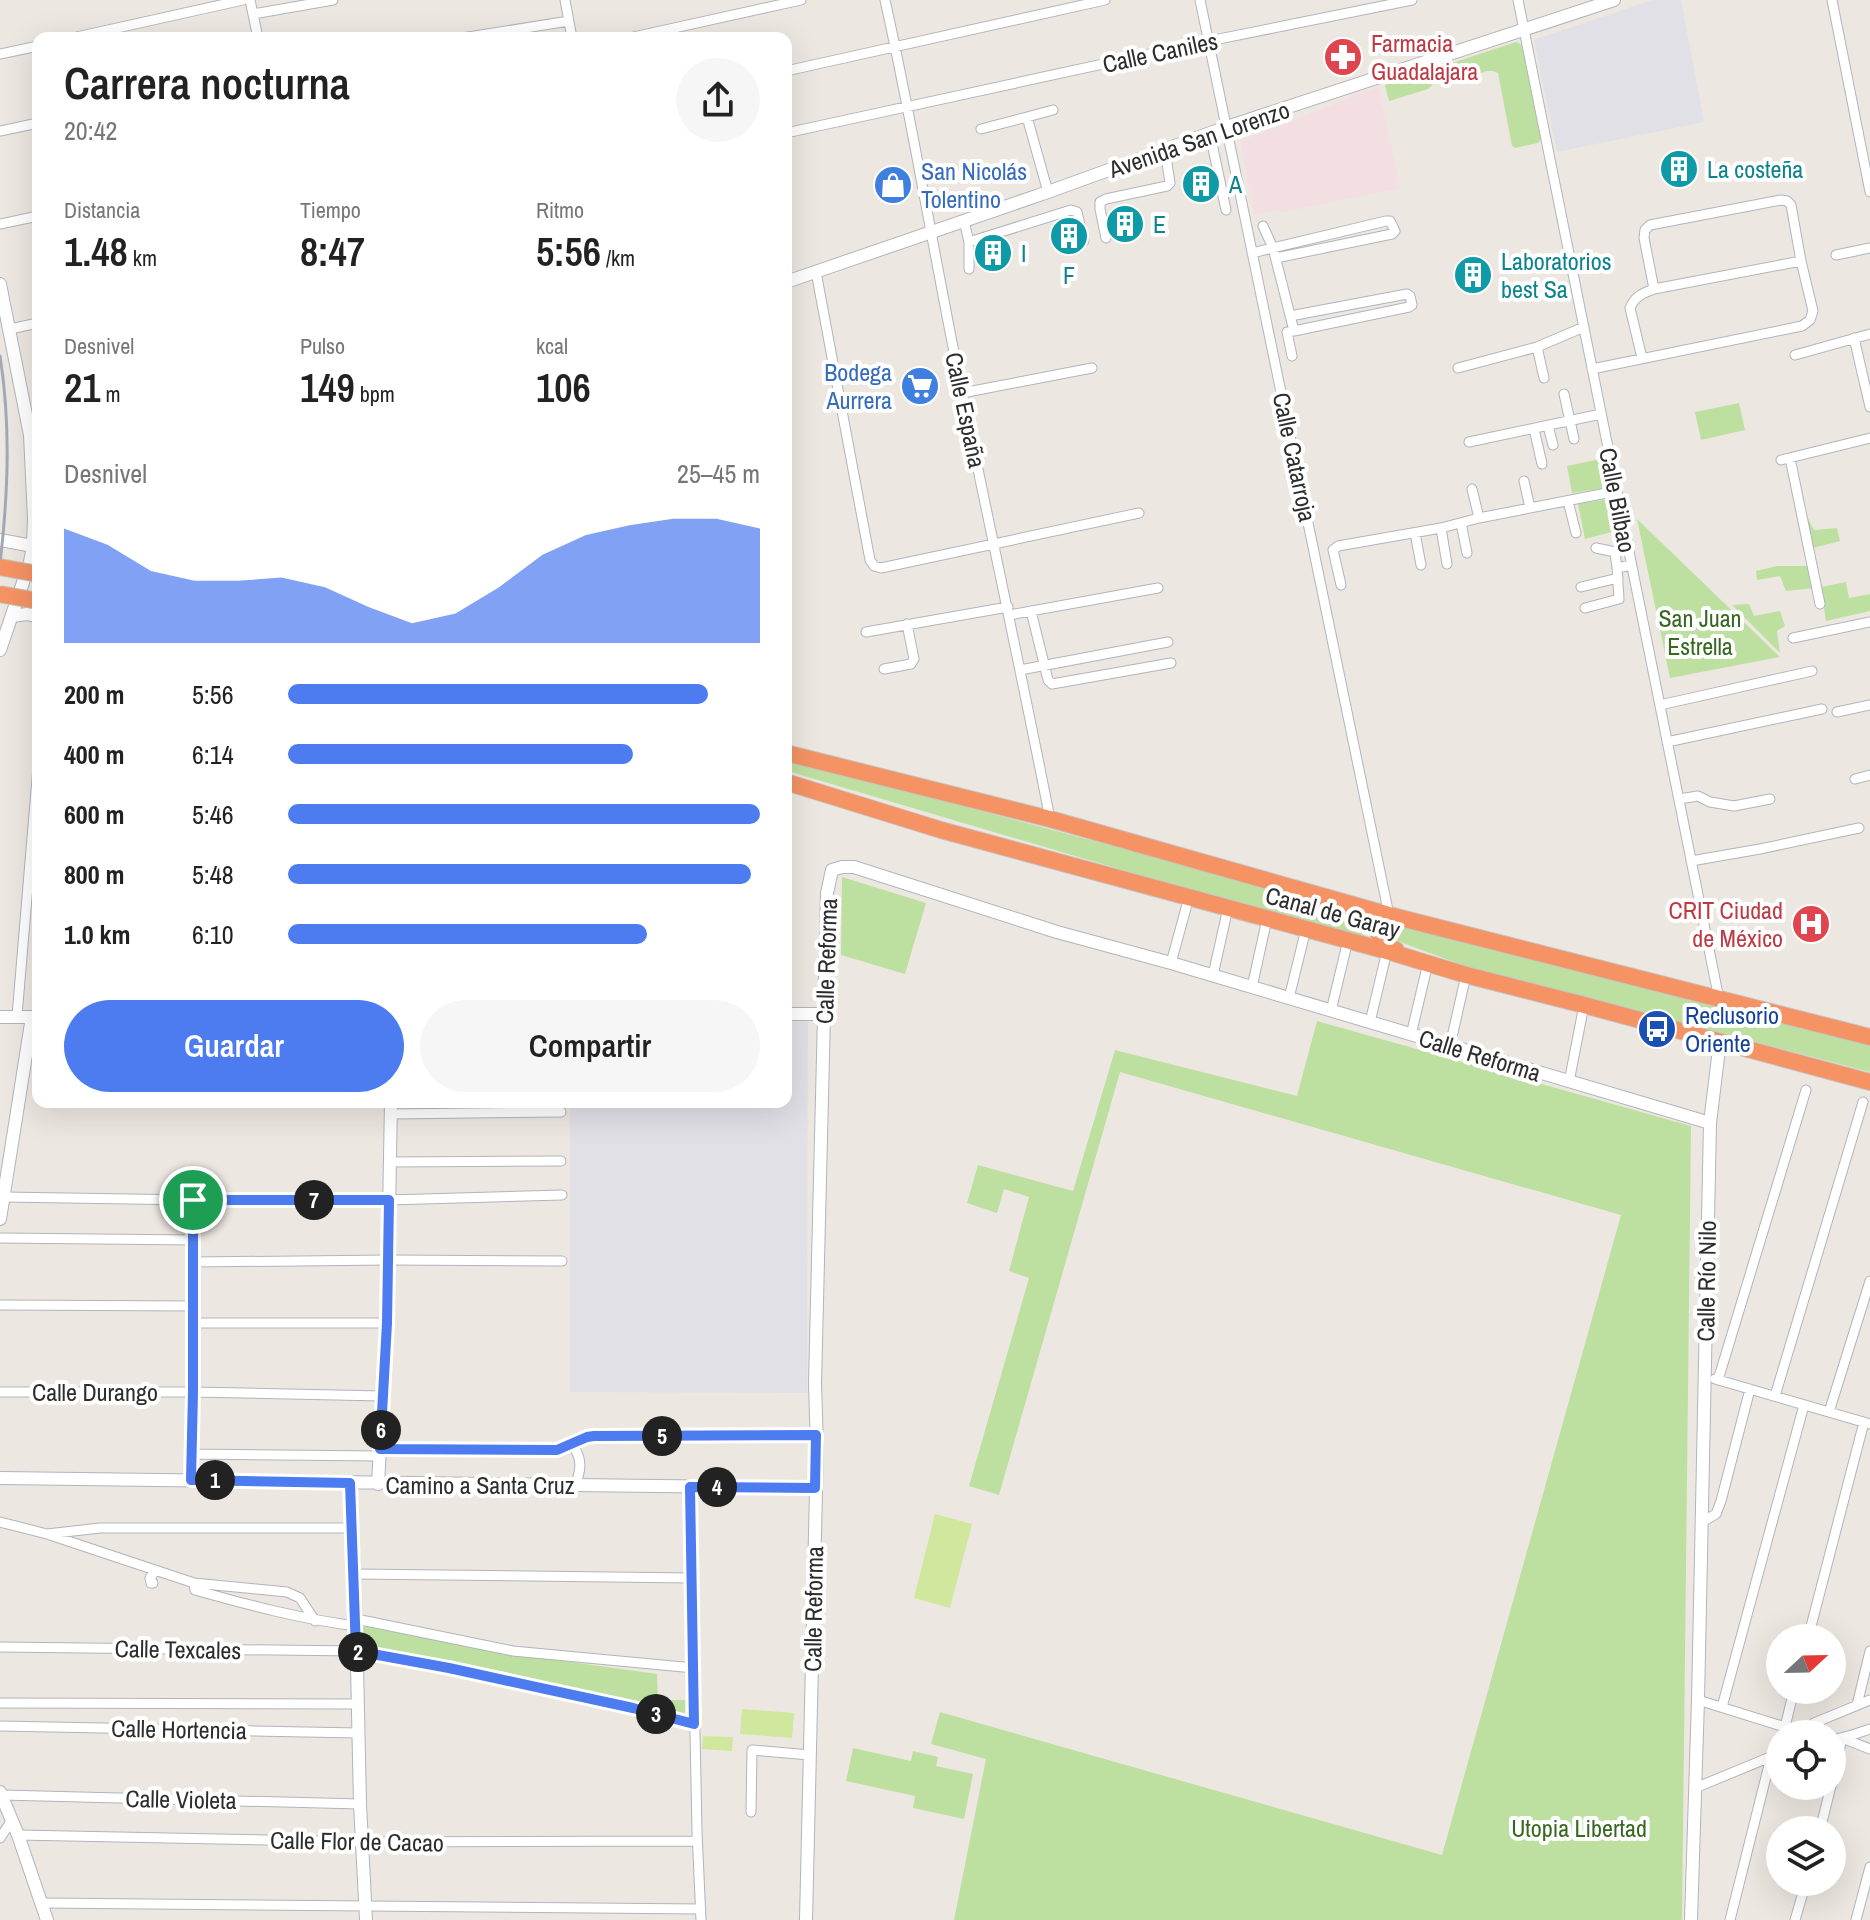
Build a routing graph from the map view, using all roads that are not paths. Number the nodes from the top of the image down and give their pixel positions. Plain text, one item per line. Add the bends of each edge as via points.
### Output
1 (243, 0) edge
2 (250, 0) edge
3 (333, 0) edge
4 (565, 0) edge
5 (801, 0) edge
6 (885, 0) edge
7 (1105, 0) edge
8 (1200, 0) edge
9 (1412, 0) edge
10 (1518, 0) edge
11 (1614, 0) edge
12 (1832, 0) edge
13 (253, 14) junction
14 (569, 21) junction
15 (1523, 29) junction
16 (99, 32) edge
17 (257, 32) edge
18 (500, 32) edge
19 (571, 32) edge
20 (656, 32) edge
21 (1209, 41) junction
22 (32, 47) edge
23 (896, 48) junction
24 (0, 54) edge
25 (792, 70) edge
26 (908, 107) junction
27 (1053, 110) dead end
28 (1027, 117) junction
29 (32, 124) edge
30 (1870, 126) edge
31 (1227, 127) junction
32 (1858, 128) junction
33 (981, 129) dead end
34 (0, 131) edge
35 (792, 132) edge
36 (1210, 134) junction
37 (1165, 150) junction
38 (1868, 174) edge
39 (1048, 192) junction
40 (1870, 192) edge
41 (1226, 210) dead end
42 (32, 217) edge
43 (964, 221) junction
44 (0, 224) edge
45 (1263, 226) dead end
46 (930, 232) junction
47 (1106, 238) dead end
48 (1084, 241) dead end
49 (969, 242) junction
50 (1870, 248) edge
51 (1252, 253) junction
52 (1275, 253) junction
53 (1836, 255) dead end
54 (1801, 261) junction
55 (969, 269) dead end
56 (816, 272) junction
57 (792, 280) edge
58 (0, 284) edge
59 (1654, 289) junction
60 (1290, 316) junction
61 (32, 324) edge
62 (1584, 327) junction
63 (10, 329) junction
64 (1290, 331) junction
65 (1870, 334) edge
66 (1269, 335) junction
67 (1854, 338) junction
68 (1537, 347) junction
69 (1795, 355) dead end
70 (1292, 356) dead end
71 (1642, 358) junction
72 (1092, 368) dead end
73 (1458, 368) dead end
74 (1592, 369) junction
75 (1544, 378) dead end
76 (962, 393) junction
77 (1564, 394) dead end
78 (1870, 407) edge
79 (1601, 414) junction
80 (1570, 421) junction
81 (1548, 426) junction
82 (1534, 429) junction
83 (1870, 438) edge
84 (1574, 439) dead end
85 (1469, 442) dead end
86 (1553, 445) dead end
87 (32, 464) edge
88 (1542, 464) dead end
89 (1524, 481) dead end
90 (1472, 489) dead end
91 (1617, 491) junction
92 (1568, 501) junction
93 (1530, 508) junction
94 (1139, 513) dead end
95 (1479, 518) junction
96 (1461, 523) junction
97 (1441, 528) junction
98 (1415, 533) junction
99 (1576, 533) dead end
100 (0, 540) edge
101 (994, 543) junction
102 (32, 545) edge
103 (1596, 548) dead end
104 (1467, 553) dead end
105 (1447, 564) dead end
106 (1421, 565) dead end
107 (1631, 565) junction
108 (0, 567) edge
109 (32, 567) edge
110 (32, 568) edge
111 (32, 573) edge
112 (1618, 573) junction
113 (0, 574) edge
114 (1341, 585) dead end
115 (1581, 587) dead end
116 (1158, 588) dead end
117 (0, 594) edge
118 (32, 600) edge
119 (1820, 604) dead end
120 (1585, 608) dead end
121 (1008, 611) junction
122 (1031, 611) junction
123 (32, 615) edge
124 (12, 616) junction
125 (1870, 622) edge
126 (907, 624) junction
127 (866, 632) dead end
128 (1793, 638) dead end
129 (1168, 642) dead end
130 (0, 650) edge
131 (1171, 663) dead end
132 (1044, 664) junction
133 (884, 669) dead end
134 (1020, 670) junction
135 (1812, 671) dead end
136 (1660, 705) junction
137 (1870, 705) edge
138 (1822, 709) dead end
139 (1837, 712) dead end
140 (1667, 742) junction
141 (792, 754) edge
142 (1870, 775) edge
143 (1855, 779) dead end
144 (792, 784) edge
145 (1679, 799) junction
146 (1770, 799) dead end
147 (1050, 819) junction
148 (1859, 828) dead end
149 (32, 838) edge
150 (1691, 861) junction
151 (1189, 897) junction
152 (1228, 908) junction
153 (1389, 915) junction
154 (1267, 919) junction
155 (1306, 929) junction
156 (1348, 940) junction
157 (1387, 951) junction
158 (1426, 962) junction
159 (1171, 963) junction
160 (1213, 975) junction
161 (1466, 975) junction
162 (1252, 987) junction
163 (1289, 998) junction
164 (1719, 999) junction
165 (1584, 1005) junction
166 (1331, 1011) junction
167 (792, 1014) edge
168 (825, 1014) junction
169 (17, 1016) junction
170 (0, 1017) edge
171 (32, 1017) edge
172 (1370, 1022) junction
173 (32, 1030) edge
174 (1411, 1035) junction
175 (1870, 1037) edge
176 (1720, 1041) junction
177 (1450, 1046) junction
178 (1569, 1082) junction
179 (1870, 1082) edge
180 (1806, 1090) dead end
181 (1863, 1102) dead end
182 (391, 1108) edge
183 (561, 1112) dead end
184 (1710, 1123) junction
185 (5, 1147) edge
186 (561, 1161) dead end
187 (391, 1162) junction
188 (562, 1195) dead end
189 (3, 1197) junction
190 (193, 1200) junction
191 (389, 1200) junction
192 (0, 1217) edge
193 (0, 1238) edge
194 (194, 1240) junction
195 (389, 1260) junction
196 (562, 1261) dead end
197 (193, 1262) junction
198 (1870, 1281) edge
199 (0, 1305) edge
200 (193, 1306) junction
201 (192, 1323) junction
202 (387, 1323) junction
203 (1704, 1376) junction
204 (1718, 1380) junction
205 (1750, 1389) junction
206 (0, 1392) edge
207 (193, 1392) junction
208 (382, 1396) junction
209 (1775, 1396) junction
210 (1804, 1405) junction
211 (1829, 1412) junction
212 (1867, 1423) edge
213 (816, 1435) junction
214 (572, 1445) junction
215 (379, 1452) junction
216 (192, 1454) junction
217 (0, 1478) edge
218 (191, 1480) junction
219 (350, 1483) junction
220 (378, 1484) junction
221 (575, 1485) junction
222 (690, 1487) junction
223 (815, 1488) junction
224 (0, 1522) edge
225 (1702, 1522) junction
226 (352, 1528) junction
227 (47, 1534) junction
228 (156, 1570) junction
229 (354, 1574) junction
230 (692, 1578) junction
231 (153, 1583) dead end
232 (194, 1583) junction
233 (315, 1621) junction
234 (356, 1623) junction
235 (1812, 1624) edge
236 (0, 1647) edge
237 (356, 1651) junction
238 (1870, 1651) edge
239 (694, 1668) junction
240 (1698, 1700) junction
241 (1870, 1700) edge
242 (0, 1703) edge
243 (358, 1704) junction
244 (1857, 1705) junction
245 (1722, 1707) junction
246 (1821, 1720) edge
247 (694, 1724) junction
248 (1766, 1724) edge
249 (0, 1726) edge
250 (1870, 1729) edge
251 (358, 1733) junction
252 (1846, 1736) edge
253 (1846, 1742) edge
254 (1870, 1749) edge
255 (810, 1755) junction
256 (1766, 1759) edge
257 (1695, 1788) junction
258 (1766, 1791) edge
259 (1, 1793) edge
260 (360, 1804) junction
261 (751, 1812) dead end
262 (12, 1820) junction
263 (18, 1835) junction
264 (0, 1838) edge
265 (697, 1841) junction
266 (362, 1842) junction
267 (1870, 1867) edge
268 (1802, 1896) edge
269 (42, 1903) junction
270 (366, 1914) edge
271 (701, 1915) edge
272 (47, 1920) edge
273 (806, 1920) edge
274 (1691, 1920) edge
275 (1730, 1920) edge
276 (1795, 1920) edge
277 (1856, 1920) edge

1 - 16 street
2 - 13 street
3 - 13 street
4 - 14 street
5 - 20 street
6 - 23 street, Calle España
7 - 23 street
8 - 21 street, Calle Catarroja
9 - 21 street, Calle Caniles
10 - 15 street, Calle Bilbao
11 - 15 street, Avenida San Lorenzo
12 - 32 street
13 - 17 street
14 - 18 street
14 - 19 street
15 - 31 street, Avenida San Lorenzo
15 - 62 street, Calle Bilbao
21 - 26 street, Calle Caniles
21 - 31 street, Calle Catarroja
22 - 24 street
23 - 25 street
23 - 26 street, Calle España
26 - 35 street, Calle Caniles
26 - 46 street, Calle España
27 - 28 street
28 - 33 street
28 - 39 street
29 - 34 street
30 - 32 street
31 - 36 street, Avenida San Lorenzo
31 - 51 street, Calle Catarroja
32 - 38 street
36 - 37 street, Avenida San Lorenzo
36 - 41 street
37 - 39 street, Avenida San Lorenzo
37 - 47 street via 1167,186 1100,202
38 - 40 street
39 - 43 street, Avenida San Lorenzo
42 - 44 street
43 - 46 street, Avenida San Lorenzo
43 - 49 street
45 - 52 street
46 - 56 street, Avenida San Lorenzo
46 - 76 street, Calle España
48 - 49 street via 1077,212 1071,210
49 - 55 street
50 - 53 street
51 - 52 street
51 - 66 street, Calle Catarroja
52 - 52 street via 1392,234 1395,231 1390,221
52 - 60 street
54 - 59 street
54 - 59 street via 1791,205 1781,200 1650,225 1644,238
54 - 71 street via 1813,311 1802,326
56 - 57 street, Avenida San Lorenzo
56 - 101 street via 870,560 881,568
58 - 63 street
59 - 71 street via 1640,294 1630,308
60 - 64 street
60 - 64 street via 1407,294 1412,305
61 - 63 street
62 - 68 street
62 - 74 street, Calle Bilbao
63 - 87 street
64 - 66 street
64 - 70 street
65 - 67 street
66 - 153 street, Calle Catarroja
67 - 69 street
67 - 78 street
68 - 73 street
68 - 75 street
71 - 74 street
72 - 76 street
74 - 79 street, Calle Bilbao
76 - 101 street, Calle España
77 - 80 street
79 - 80 street
79 - 91 street, Calle Bilbao
80 - 81 street
80 - 84 street
81 - 82 street
81 - 86 street
82 - 85 street
82 - 88 street
83 - 119 street via 1785,459
89 - 93 street
90 - 95 street
91 - 92 street
91 - 107 street, Calle Bilbao
92 - 93 street
92 - 99 street
93 - 95 street
94 - 101 street
95 - 96 street
96 - 97 street
96 - 104 street
97 - 98 street
97 - 105 street
98 - 106 street
98 - 114 street via 1335,547
100 - 102 street
101 - 121 street, Calle España
103 - 112 street via 1615,552
107 - 112 street
107 - 136 street, Calle Bilbao
108 - 109 highway, bridge
110 - 113 street
111 - 124 street
112 - 115 street
112 - 120 street via 1619,599
116 - 122 street
117 - 118 highway, bridge
121 - 122 street
121 - 126 street
121 - 134 street, Calle España
122 - 132 street
123 - 124 street
124 - 130 street
125 - 128 street
126 - 127 street
126 - 133 street via 914,659
129 - 132 street
131 - 132 street via 1052,684
132 - 134 street
134 - 147 street, Calle España
135 - 136 street
136 - 140 street, Calle Bilbao
137 - 139 street
138 - 140 street
140 - 145 street, Calle Bilbao
141 - 147 highway, Canal de Garay
142 - 143 street
144 - 151 highway, Canal de Garay
145 - 146 street via 1698,796 1734,806
145 - 150 street, Calle Bilbao
147 - 153 highway, Canal de Garay
148 - 150 street
149 - 169 street
150 - 164 street, Calle Bilbao
151 - 152 highway, Canal de Garay
151 - 159 street
152 - 154 highway, Canal de Garay
152 - 160 street
153 - 158 highway via 1376,928 1380,937 1388,946
153 - 164 highway, Canal de Garay
154 - 155 highway, Canal de Garay
154 - 162 street
155 - 156 highway, Canal de Garay
155 - 163 street
156 - 157 highway, Canal de Garay
156 - 166 street
157 - 158 highway, Canal de Garay
157 - 172 street
158 - 161 highway, Canal de Garay
158 - 174 street
159 - 160 street, Calle Reforma
159 - 168 street, Calle Reforma via 842,867 832,870 827,893
160 - 162 street, Calle Reforma
161 - 165 highway, Canal de Garay
161 - 177 street
162 - 163 street, Calle Reforma
163 - 166 street, Calle Reforma
164 - 175 highway, Canal de Garay
165 - 176 highway, Canal de Garay
165 - 178 street
166 - 172 street, Calle Reforma
167 - 168 street
168 - 213 street, Calle Reforma
169 - 170 street
169 - 171 street
172 - 174 street, Calle Reforma
173 - 185 street
174 - 177 street, Calle Reforma
176 - 179 highway, Canal de Garay
176 - 184 street, Calle Río Nilo
177 - 178 street, Calle Reforma
178 - 184 street, Calle Reforma
180 - 204 street
181 - 209 street
182 - 183 street
182 - 187 street
184 - 203 street, Calle Río Nilo
185 - 189 street
186 - 187 street
187 - 191 street
188 - 191 street
189 - 190 street
189 - 192 street
190 - 191 street
190 - 194 street
191 - 195 street
193 - 194 street
194 - 197 street
195 - 196 street
195 - 197 street
195 - 202 street
197 - 200 street
198 - 211 street
199 - 200 street
200 - 201 street
201 - 202 street
201 - 207 street
202 - 208 street
203 - 204 street
203 - 225 street, Calle Río Nilo
204 - 205 street
205 - 209 street
205 - 225 street via 1721,1501 1716,1514
206 - 207 street, Calle Durango
207 - 208 street, Calle Durango
207 - 216 street
208 - 215 street
209 - 210 street
210 - 211 street
210 - 245 street
211 - 212 street
212 - 235 street
213 - 214 street via 594,1436
213 - 223 street, Calle Reforma
214 - 215 street via 557,1450
214 - 221 street via 581,1462
215 - 216 street
215 - 220 street
216 - 218 street
217 - 218 street, Camino a Santa Cruz
218 - 219 street, Camino a Santa Cruz
219 - 220 street, Camino a Santa Cruz
219 - 226 street
220 - 221 street, Camino a Santa Cruz
221 - 222 street, Camino a Santa Cruz
222 - 223 street, Camino a Santa Cruz
222 - 230 street
223 - 255 street, Calle Reforma
224 - 227 street
225 - 240 street, Calle Río Nilo
226 - 227 street via 100,1528
226 - 229 street
227 - 228 street
228 - 231 street via 150,1578
228 - 232 street
229 - 230 street
229 - 234 street
230 - 239 street
232 - 233 street via 195,1590
232 - 233 street via 287,1592 300,1598
233 - 234 street
234 - 237 street
234 - 239 street via 513,1651
236 - 237 street, Calle Texcales
237 - 243 street
237 - 247 street, Calle Texcales
238 - 244 street
239 - 247 street
240 - 245 street
240 - 257 street, Calle Río Nilo
241 - 244 street
242 - 243 street
243 - 251 street
244 - 246 street
245 - 248 street
247 - 265 street
249 - 251 street, Calle Hortencia
250 - 252 street
251 - 260 street
253 - 254 street
255 - 261 street via 752,1750
255 - 273 street, Calle Reforma
256 - 257 street
257 - 274 street, Calle Río Nilo
258 - 275 street
259 - 260 street, Calle Violeta
259 - 262 street
260 - 266 street
262 - 263 street
262 - 264 street
263 - 266 street, Calle Flor de Cacao
263 - 269 street
265 - 266 street, Calle Flor de Cacao
265 - 271 street
266 - 270 street
267 - 277 street
268 - 276 street
269 - 270 street
269 - 272 street
270 - 271 street

